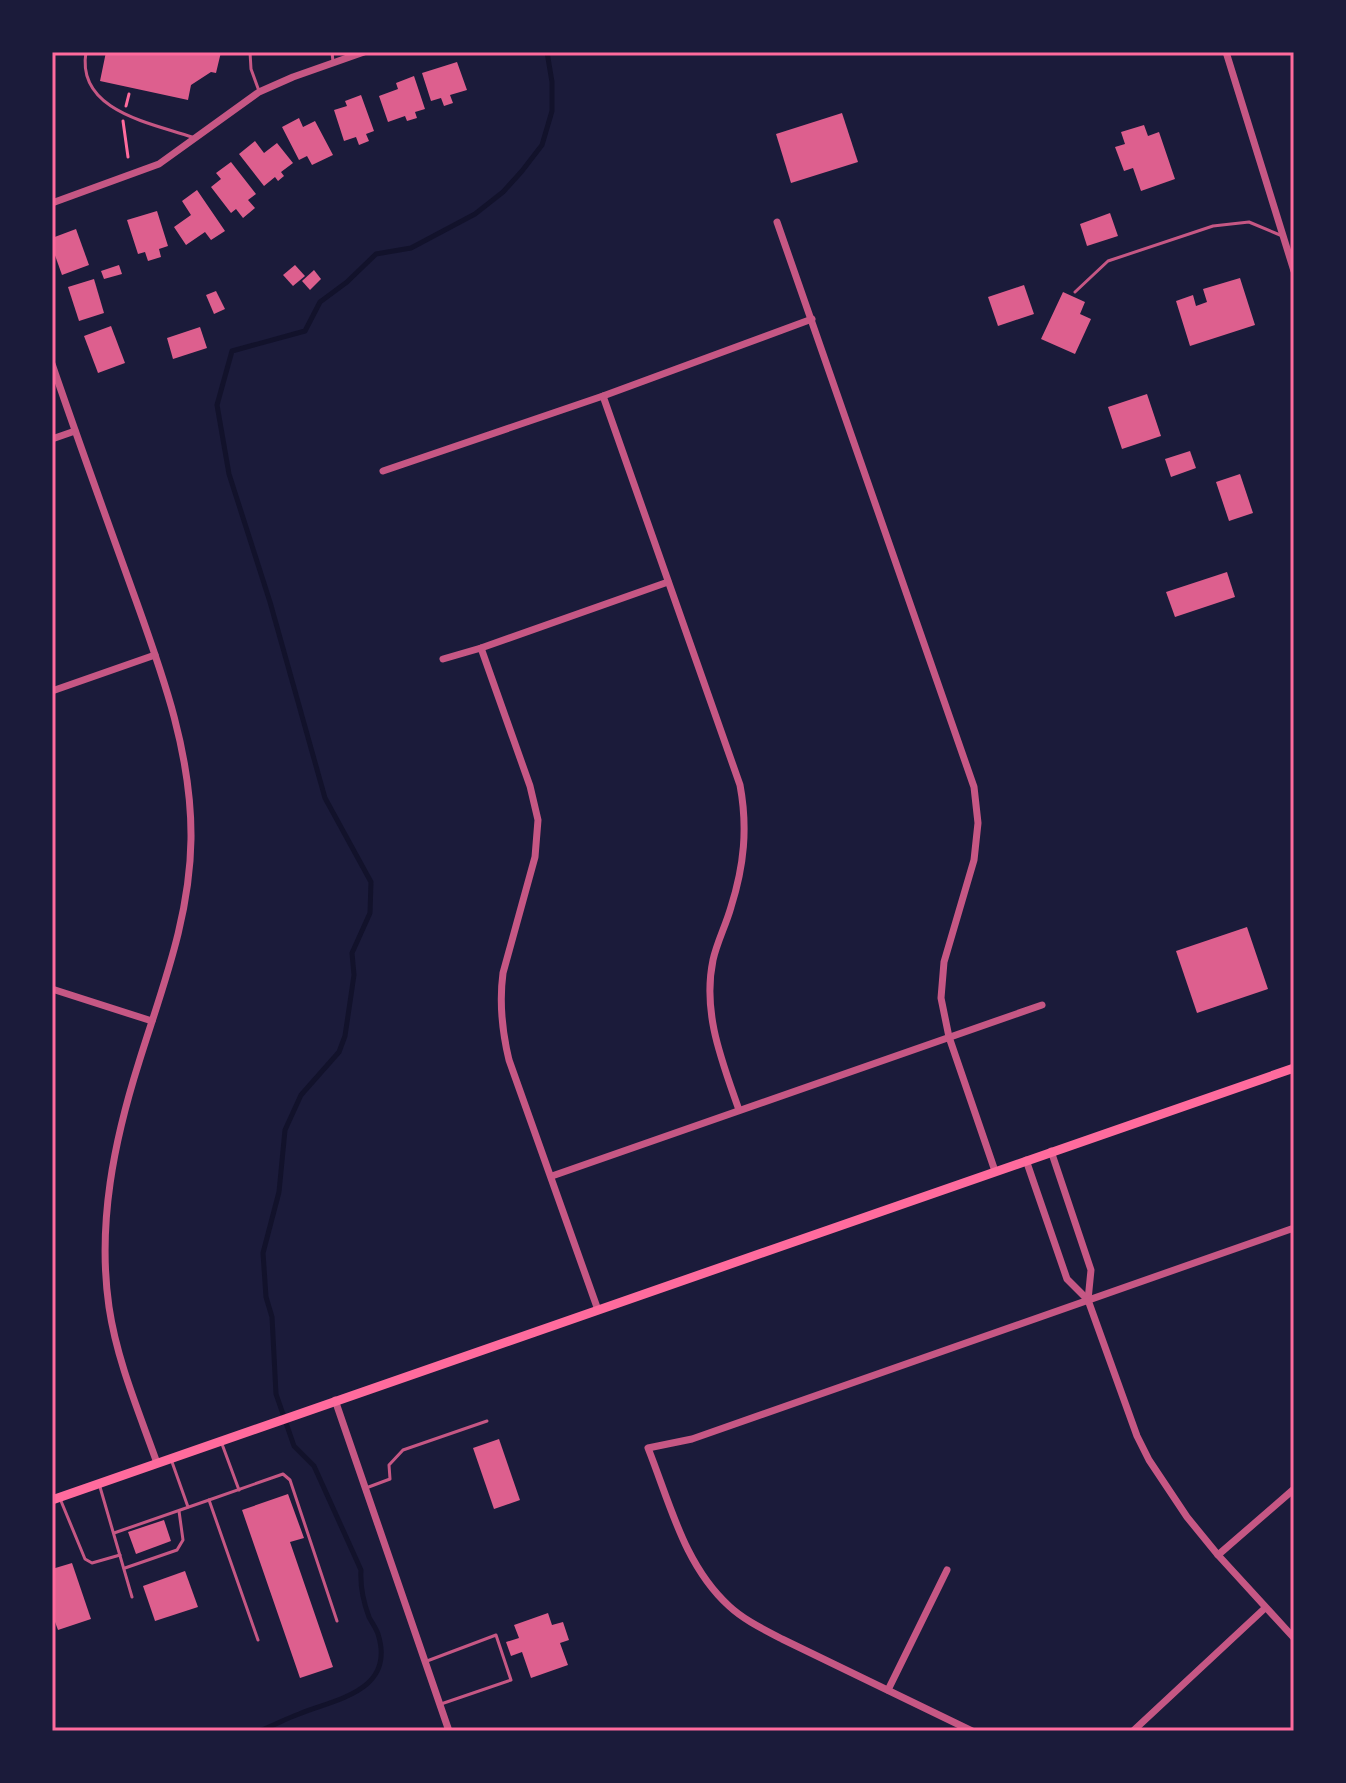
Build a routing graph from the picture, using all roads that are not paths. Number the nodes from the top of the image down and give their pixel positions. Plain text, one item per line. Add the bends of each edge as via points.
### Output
1 (86, 52) edge
2 (250, 52) edge
3 (332, 52) edge
4 (364, 52) edge
5 (1226, 52) edge
6 (333, 62) junction
7 (259, 92) junction
8 (196, 138) junction
9 (52, 203) edge
10 (777, 222) dead end
11 (1283, 236) junction
12 (1294, 271) edge
13 (1075, 292) dead end
14 (812, 319) junction
15 (52, 364) edge
16 (603, 396) junction
17 (75, 431) junction
18 (52, 439) edge
19 (383, 471) dead end
20 (668, 582) junction
21 (481, 648) junction
22 (155, 655) junction
23 (443, 659) dead end
24 (52, 691) edge
25 (52, 989) edge
26 (1042, 1005) dead end
27 (152, 1021) junction
28 (949, 1037) junction
29 (1294, 1068) edge
30 (739, 1110) junction
31 (1051, 1151) junction
32 (1026, 1160) junction
33 (995, 1171) junction
34 (552, 1176) junction
35 (1294, 1228) edge
36 (1088, 1300) junction
37 (598, 1310) junction
38 (335, 1400) junction
39 (487, 1421) dead end
40 (221, 1441) junction
41 (170, 1459) junction
42 (157, 1463) junction
43 (99, 1484) junction
44 (366, 1488) junction
45 (1294, 1489) edge
46 (239, 1490) junction
47 (56, 1499) edge
48 (209, 1500) junction
49 (188, 1507) junction
50 (179, 1511) junction
51 (114, 1533) junction
52 (120, 1555) junction
53 (1218, 1555) junction
54 (124, 1569) junction
55 (947, 1570) dead end
56 (132, 1597) dead end
57 (1264, 1609) junction
58 (337, 1621) dead end
59 (1294, 1638) edge
60 (258, 1640) dead end
61 (426, 1661) junction
62 (888, 1690) junction
63 (441, 1704) junction
64 (449, 1731) edge
65 (972, 1731) edge
66 (1133, 1731) edge

1 - 8 lane via 86,77 101,100 125,114
2 - 7 lane
3 - 6 lane
4 - 6 street
5 - 11 street
6 - 7 street
7 - 8 street
8 - 9 street via 159,164
10 - 14 street
11 - 12 street
11 - 13 lane via 1249,222 1213,226 1108,261
14 - 16 street
14 - 28 street via 974,787 974,860 944,962 941,998
15 - 17 street
16 - 19 street
16 - 20 street
17 - 18 street
17 - 22 street
20 - 21 street
20 - 30 street via 736,768 743,803 743,865 710,986 712,1029
21 - 23 street
21 - 34 street via 538,820 535,857 503,973 501,1013 509,1060
22 - 24 street
22 - 27 street via 188,778 191,841 180,932
25 - 27 street
26 - 28 street
27 - 42 street via 121,1124 105,1233 116,1339
28 - 30 street
28 - 33 street
29 - 31 main road
30 - 34 street
31 - 32 main road
31 - 36 street via 1091,1270
32 - 33 main road
32 - 36 street via 1067,1279
33 - 37 main road
34 - 37 street
35 - 36 street
36 - 53 street via 1137,1436 1166,1486
36 - 62 street via 692,1439 648,1448 685,1546 730,1608
37 - 38 main road
38 - 40 main road
38 - 44 street
39 - 44 lane via 403,1450 389,1465 390,1479
40 - 41 main road
40 - 46 lane
41 - 42 main road
41 - 49 lane
42 - 43 main road
43 - 47 main road
43 - 51 lane
44 - 61 street
45 - 53 street
46 - 48 lane
46 - 58 lane via 283,1474 290,1480
47 - 52 lane via 85,1559 92,1563
48 - 49 lane
48 - 60 lane
49 - 50 lane
50 - 51 lane
50 - 54 lane via 183,1540 177,1550
51 - 52 lane
52 - 54 lane
53 - 57 street
54 - 56 lane
55 - 62 street
57 - 59 street
57 - 66 street
61 - 63 street
61 - 63 lane via 496,1635 511,1680
62 - 65 street
63 - 64 street

